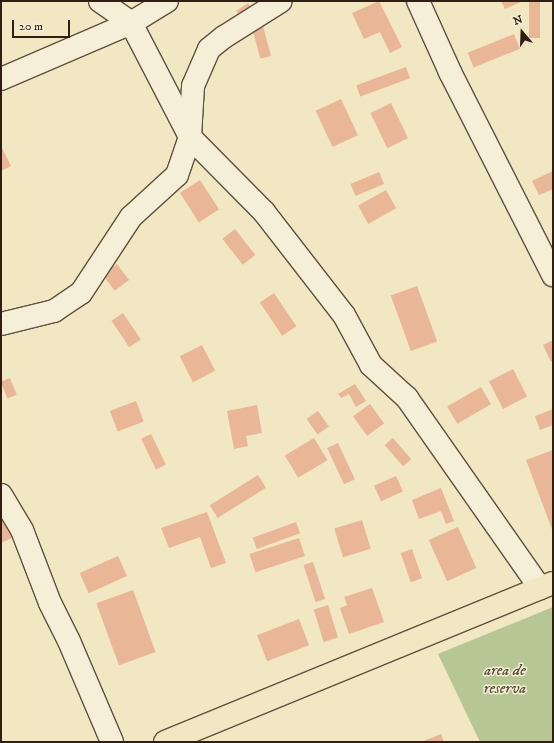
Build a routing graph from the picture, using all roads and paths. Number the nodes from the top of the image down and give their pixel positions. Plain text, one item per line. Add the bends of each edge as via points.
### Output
1 (100, 1) edge
2 (167, 1) edge
3 (281, 1) edge
4 (418, 1) edge
5 (131, 23) junction
6 (1, 79) edge
7 (190, 137) junction
8 (553, 275) edge
9 (1, 324) edge
10 (1, 495) edge
11 (546, 586) edge
12 (112, 742) edge
13 (165, 742) edge

1 - 5 street
2 - 5 street
3 - 7 street via 224,37 209,50 194,86
4 - 8 street via 450,72
5 - 6 street
5 - 7 street
7 - 9 street via 177,174 131,217 81,293 54,311
7 - 11 street via 264,212 344,315 371,365 407,398
10 - 12 street via 22,530 50,603 69,640
11 - 13 main road

